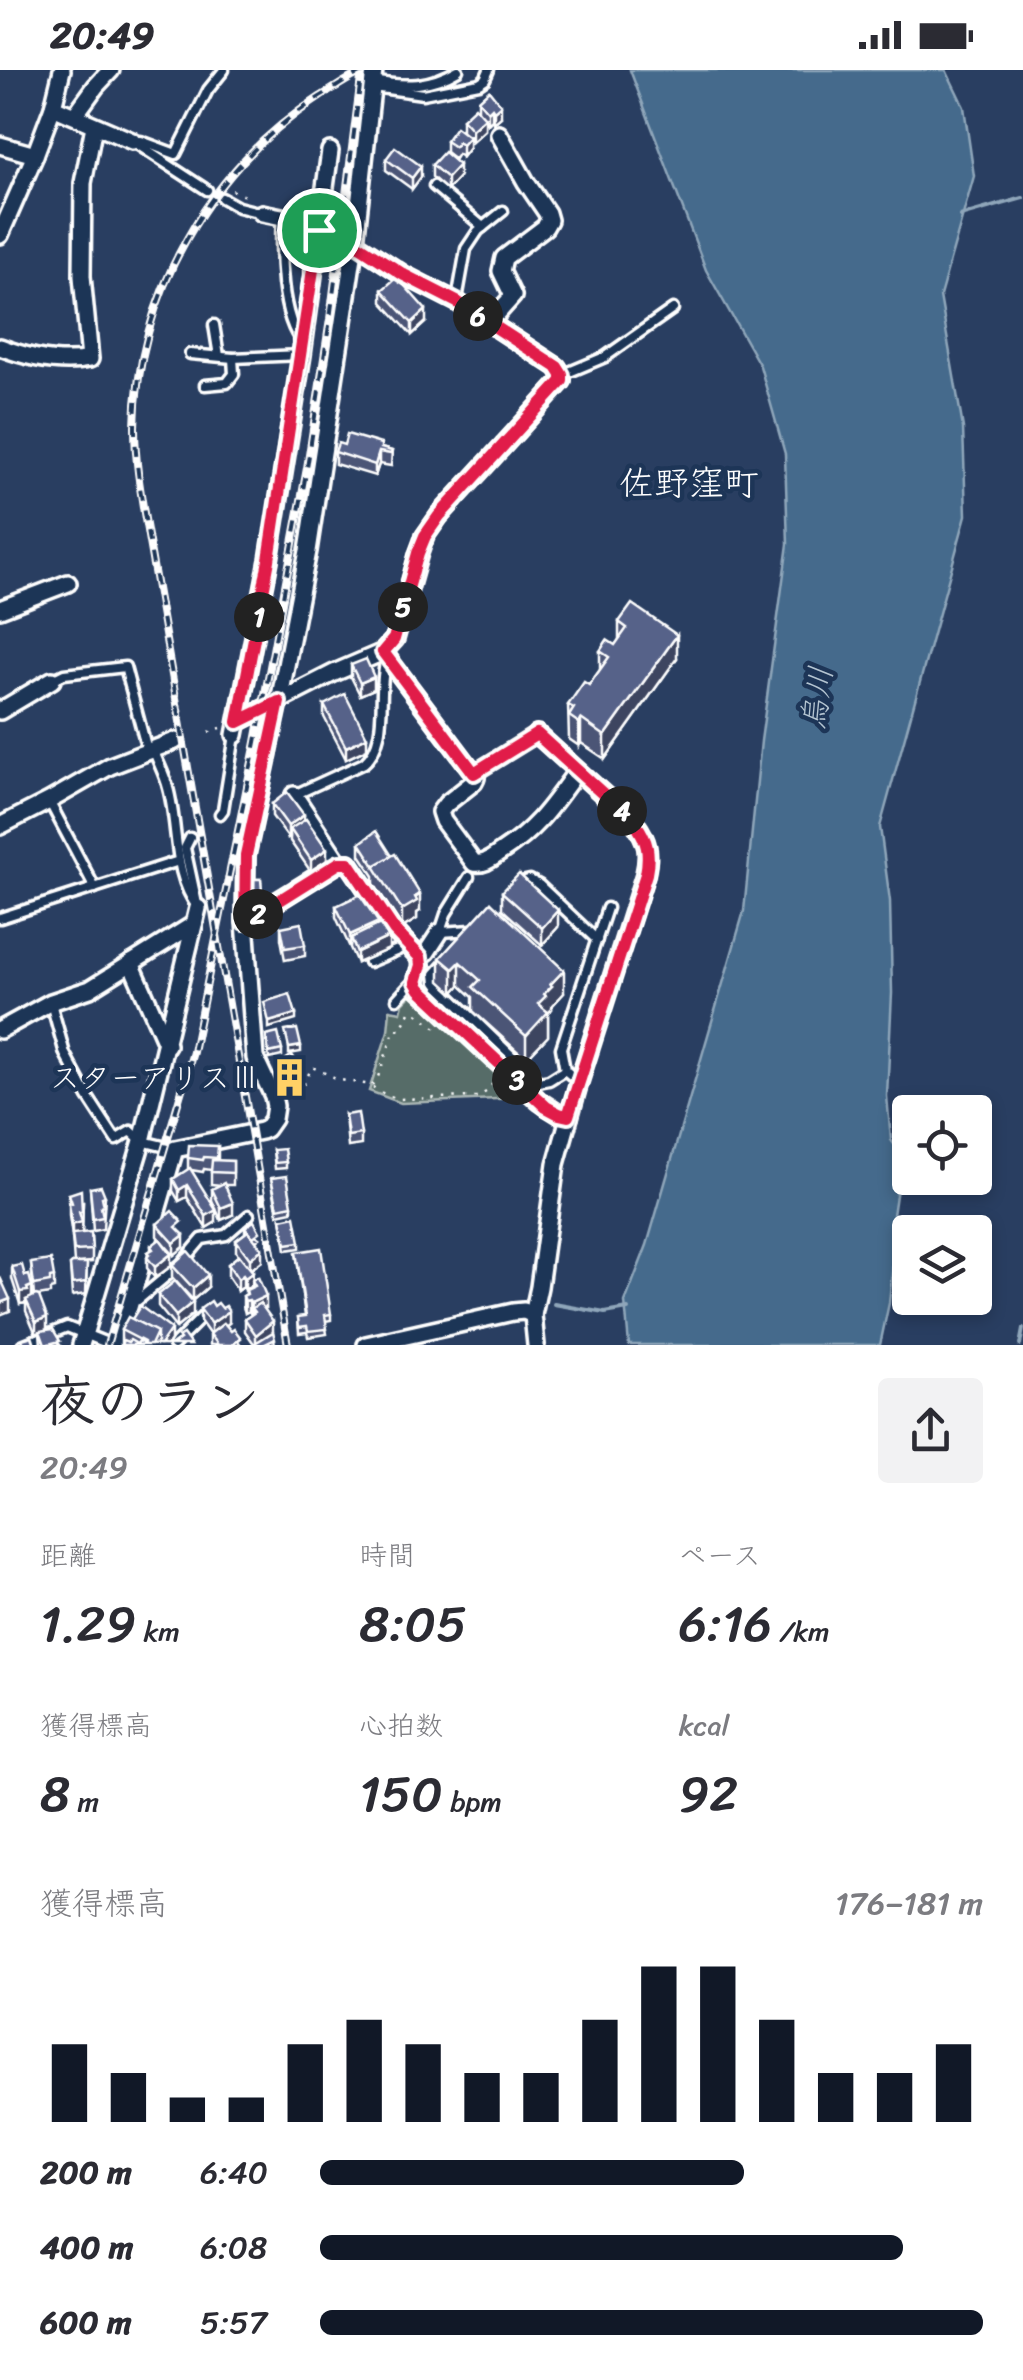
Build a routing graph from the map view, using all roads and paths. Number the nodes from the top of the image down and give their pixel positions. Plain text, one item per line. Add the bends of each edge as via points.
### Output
1 (62, 70) edge
2 (111, 70) edge
3 (224, 70) edge
4 (458, 70) edge
5 (489, 70) edge
6 (373, 80) edge
7 (53, 108) junction
8 (76, 115) junction
9 (94, 126) junction
10 (499, 134) dead end
11 (132, 141) junction
12 (0, 145) edge
13 (330, 150) dead end
14 (36, 155) junction
15 (434, 186) dead end
16 (208, 190) dead end
17 (222, 198) dead end
18 (503, 211) dead end
19 (262, 213) joint
20 (282, 217) junction
21 (483, 227) junction
22 (319, 230) junction
23 (0, 235) edge
24 (355, 243) junction
25 (457, 302) junction
26 (672, 309) dead end
27 (489, 322) junction
28 (214, 325) dead end
29 (0, 347) edge
30 (302, 349) junction
31 (190, 354) dead end
32 (219, 356) junction
33 (233, 358) junction
34 (562, 375) junction
35 (205, 385) dead end
36 (68, 583) dead end
37 (0, 609) edge
38 (385, 655) junction
39 (52, 680) joint
40 (279, 702) junction
41 (0, 710) edge
42 (237, 729) junction
43 (537, 734) joint
44 (175, 741) dead end
45 (150, 750) junction
46 (577, 771) junction
47 (474, 773) junction
48 (294, 795) joint
49 (49, 802) junction
50 (220, 814) dead end
51 (0, 826) edge
52 (190, 838) dead end
53 (179, 861) junction
54 (339, 863) junction
55 (469, 878) dead end
56 (95, 888) junction
57 (512, 891) edge
58 (607, 908) dead end
59 (196, 916) junction
60 (0, 918) edge
61 (245, 922) junction
62 (484, 922) edge
63 (476, 930) junction
64 (440, 932) junction
65 (466, 940) edge
66 (596, 940) junction
67 (406, 944) junction
68 (456, 952) edge
69 (420, 957) junction
70 (369, 962) dead end
71 (131, 963) junction
72 (416, 982) junction
73 (564, 982) edge
74 (578, 995) junction
75 (397, 999) dead end
76 (51, 1002) junction
77 (442, 1022) dead end
78 (0, 1030) edge
79 (166, 1044) junction
80 (565, 1070) junction
81 (500, 1076) dead end
82 (579, 1082) junction
83 (371, 1086) junction
84 (292, 1094) dead end
85 (568, 1116) junction
86 (142, 1141) junction
87 (175, 1149) junction
88 (249, 1215) dead end
89 (135, 1299) junction
90 (146, 1310) edge
91 (210, 1310) edge
92 (533, 1315) junction
93 (167, 1333) edge
94 (82, 1340) edge
95 (175, 1343) edge
96 (22, 1345) edge
97 (115, 1345) edge
98 (366, 1345) edge
99 (536, 1345) edge

1 - 7 street
2 - 8 street
3 - 11 lane via 176,154
4 - 6 lane via 408,86
5 - 6 lane via 479,83 435,93
6 - 24 street
7 - 8 street
7 - 14 street
8 - 9 street
9 - 11 street
9 - 29 street via 83,182 90,360 30,358
10 - 27 street via 549,220 504,258 501,271 513,296
11 - 16 lane
12 - 14 street
13 - 22 street
14 - 23 street
15 - 21 lane
17 - 19 lane
18 - 21 lane
19 - 20 street
20 - 22 street
20 - 30 lane via 280,264
21 - 25 lane via 466,249
22 - 24 street
22 - 30 street
24 - 25 street
24 - 40 street
25 - 27 street
26 - 34 lane via 615,351
27 - 34 street
28 - 32 lane
30 - 33 lane
30 - 42 street
31 - 32 lane
32 - 33 lane
33 - 35 lane via 227,384
34 - 38 street via 425,536
36 - 37 street
38 - 40 street
38 - 47 street
38 - 48 lane via 373,755
39 - 41 street
39 - 45 lane via 124,668
40 - 42 street
40 - 61 street via 246,855
42 - 50 lane
43 - 46 street
43 - 47 path
44 - 45 street
45 - 49 street
45 - 53 lane via 168,787
46 - 47 street via 525,837 477,865 440,812 474,782
46 - 82 street via 635,823 649,854
48 - 54 street
49 - 51 street
49 - 56 lane
52 - 59 lane via 185,848
53 - 56 lane
53 - 59 lane
54 - 61 street
54 - 67 street via 349,863
55 - 64 lane
56 - 60 lane
57 - 66 lane via 530,880
58 - 66 lane
59 - 71 street
59 - 79 street
61 - 87 street via 255,1058 274,1096 272,1119 261,1132
62 - 63 lane
63 - 64 lane
63 - 65 lane
64 - 69 street
66 - 74 lane
67 - 69 street
67 - 70 lane
68 - 80 lane via 435,974 439,986 539,1082
69 - 72 street
71 - 76 street via 90,989
71 - 79 street
72 - 75 lane
72 - 85 street via 538,1100
73 - 74 lane
74 - 80 lane via 561,1048
76 - 78 street
76 - 86 lane via 66,1054 116,1140 131,1131
77 - 83 path via 436,1028 416,1012 406,1015
79 - 86 street
80 - 82 lane
81 - 83 path via 477,1097 398,1100
82 - 85 street
83 - 84 path via 312,1068
85 - 92 street
86 - 87 lane
86 - 94 street
87 - 89 street
88 - 89 lane via 226,1235 202,1239
89 - 90 lane
89 - 97 street
91 - 95 lane
92 - 98 street via 513,1312
92 - 99 street
93 - 95 lane
94 - 96 lane via 67,1327
94 - 97 lane

